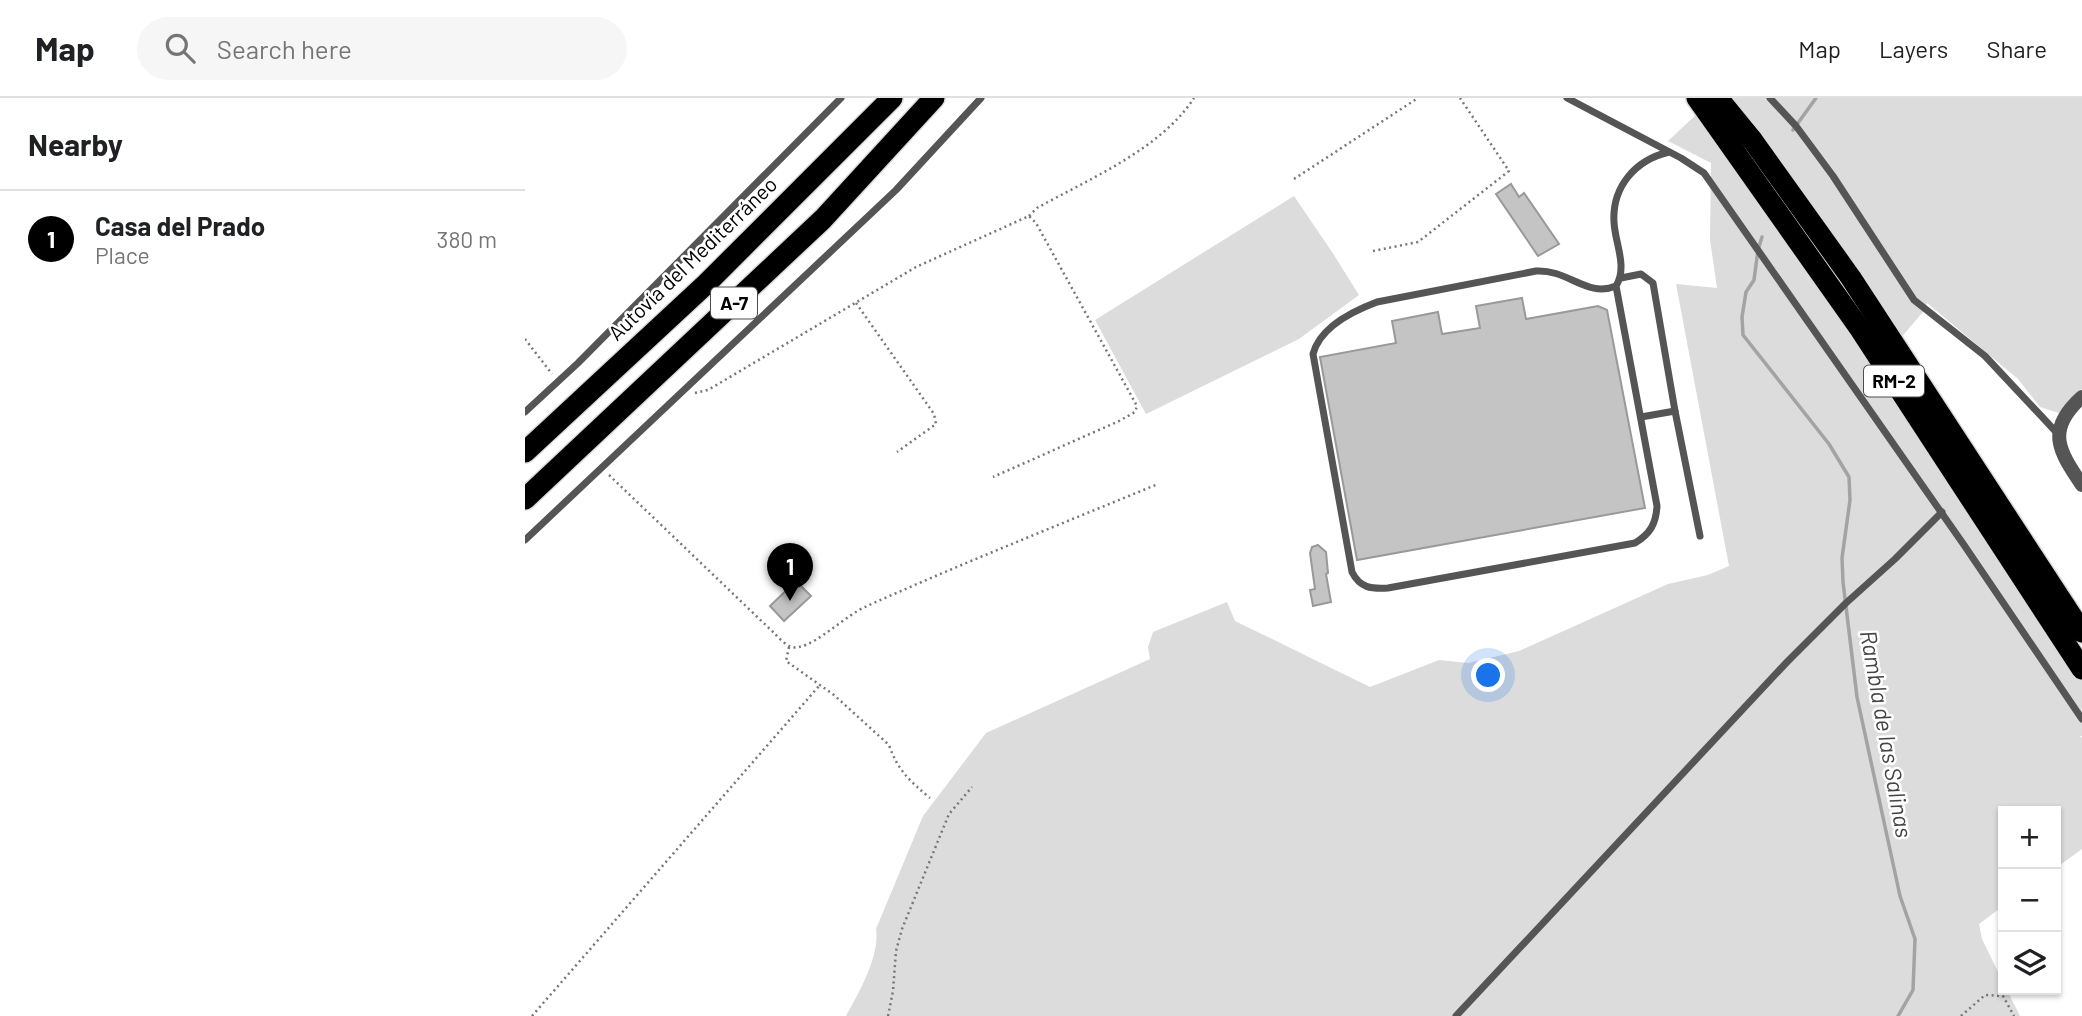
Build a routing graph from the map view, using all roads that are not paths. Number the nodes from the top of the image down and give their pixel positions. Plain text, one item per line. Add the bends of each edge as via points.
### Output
1 (841, 98) edge
2 (876, 98) edge
3 (892, 98) edge
4 (934, 98) edge
5 (945, 98) edge
6 (981, 98) edge
7 (1567, 98) edge
8 (1697, 98) edge
9 (1718, 98) edge
10 (1770, 98) edge
11 (1669, 152) junction
12 (813, 175) junction
13 (823, 219) junction
14 (1621, 278) junction
15 (1616, 286) junction
16 (2082, 397) edge
17 (1675, 411) junction
18 (525, 412) edge
19 (1641, 417) junction
20 (2058, 435) junction
21 (525, 452) edge
22 (2082, 485) edge
23 (525, 499) edge
24 (1942, 512) junction
25 (1700, 536) dead end
26 (525, 540) edge
27 (2082, 632) edge
28 (2082, 669) edge
29 (2082, 719) edge
30 (1456, 1016) edge

1 - 18 lane
2 - 12 highway via 819,160
3 - 12 highway, Autovía del Mediterráneo / A-7
4 - 13 highway, A-7
5 - 13 highway via 860,189
6 - 26 lane via 896,190
7 - 11 lane
8 - 28 highway, RM-2 via 1860,330
9 - 27 highway, RM-2 via 1851,278
10 - 20 lane via 1833,176 1914,300 1985,356
11 - 14 lane via 1637,166 1623,182 1614,222
11 - 24 lane via 1704,173
12 - 21 highway, Autovía del Mediterráneo / A-7 via 706,284
13 - 23 highway, A-7
14 - 15 lane
14 - 17 lane via 1641,274 1653,283
15 - 19 lane
15 - 19 lane via 1600,290 1558,272 1536,271 1396,298 1358,310 1321,337 1313,354 1357,582 1367,588 1388,588 1635,543 1654,526 1657,506
16 - 20 street
17 - 19 lane
17 - 25 lane
20 - 22 street via 2065,459
24 - 29 lane
24 - 30 lane via 1787,662

